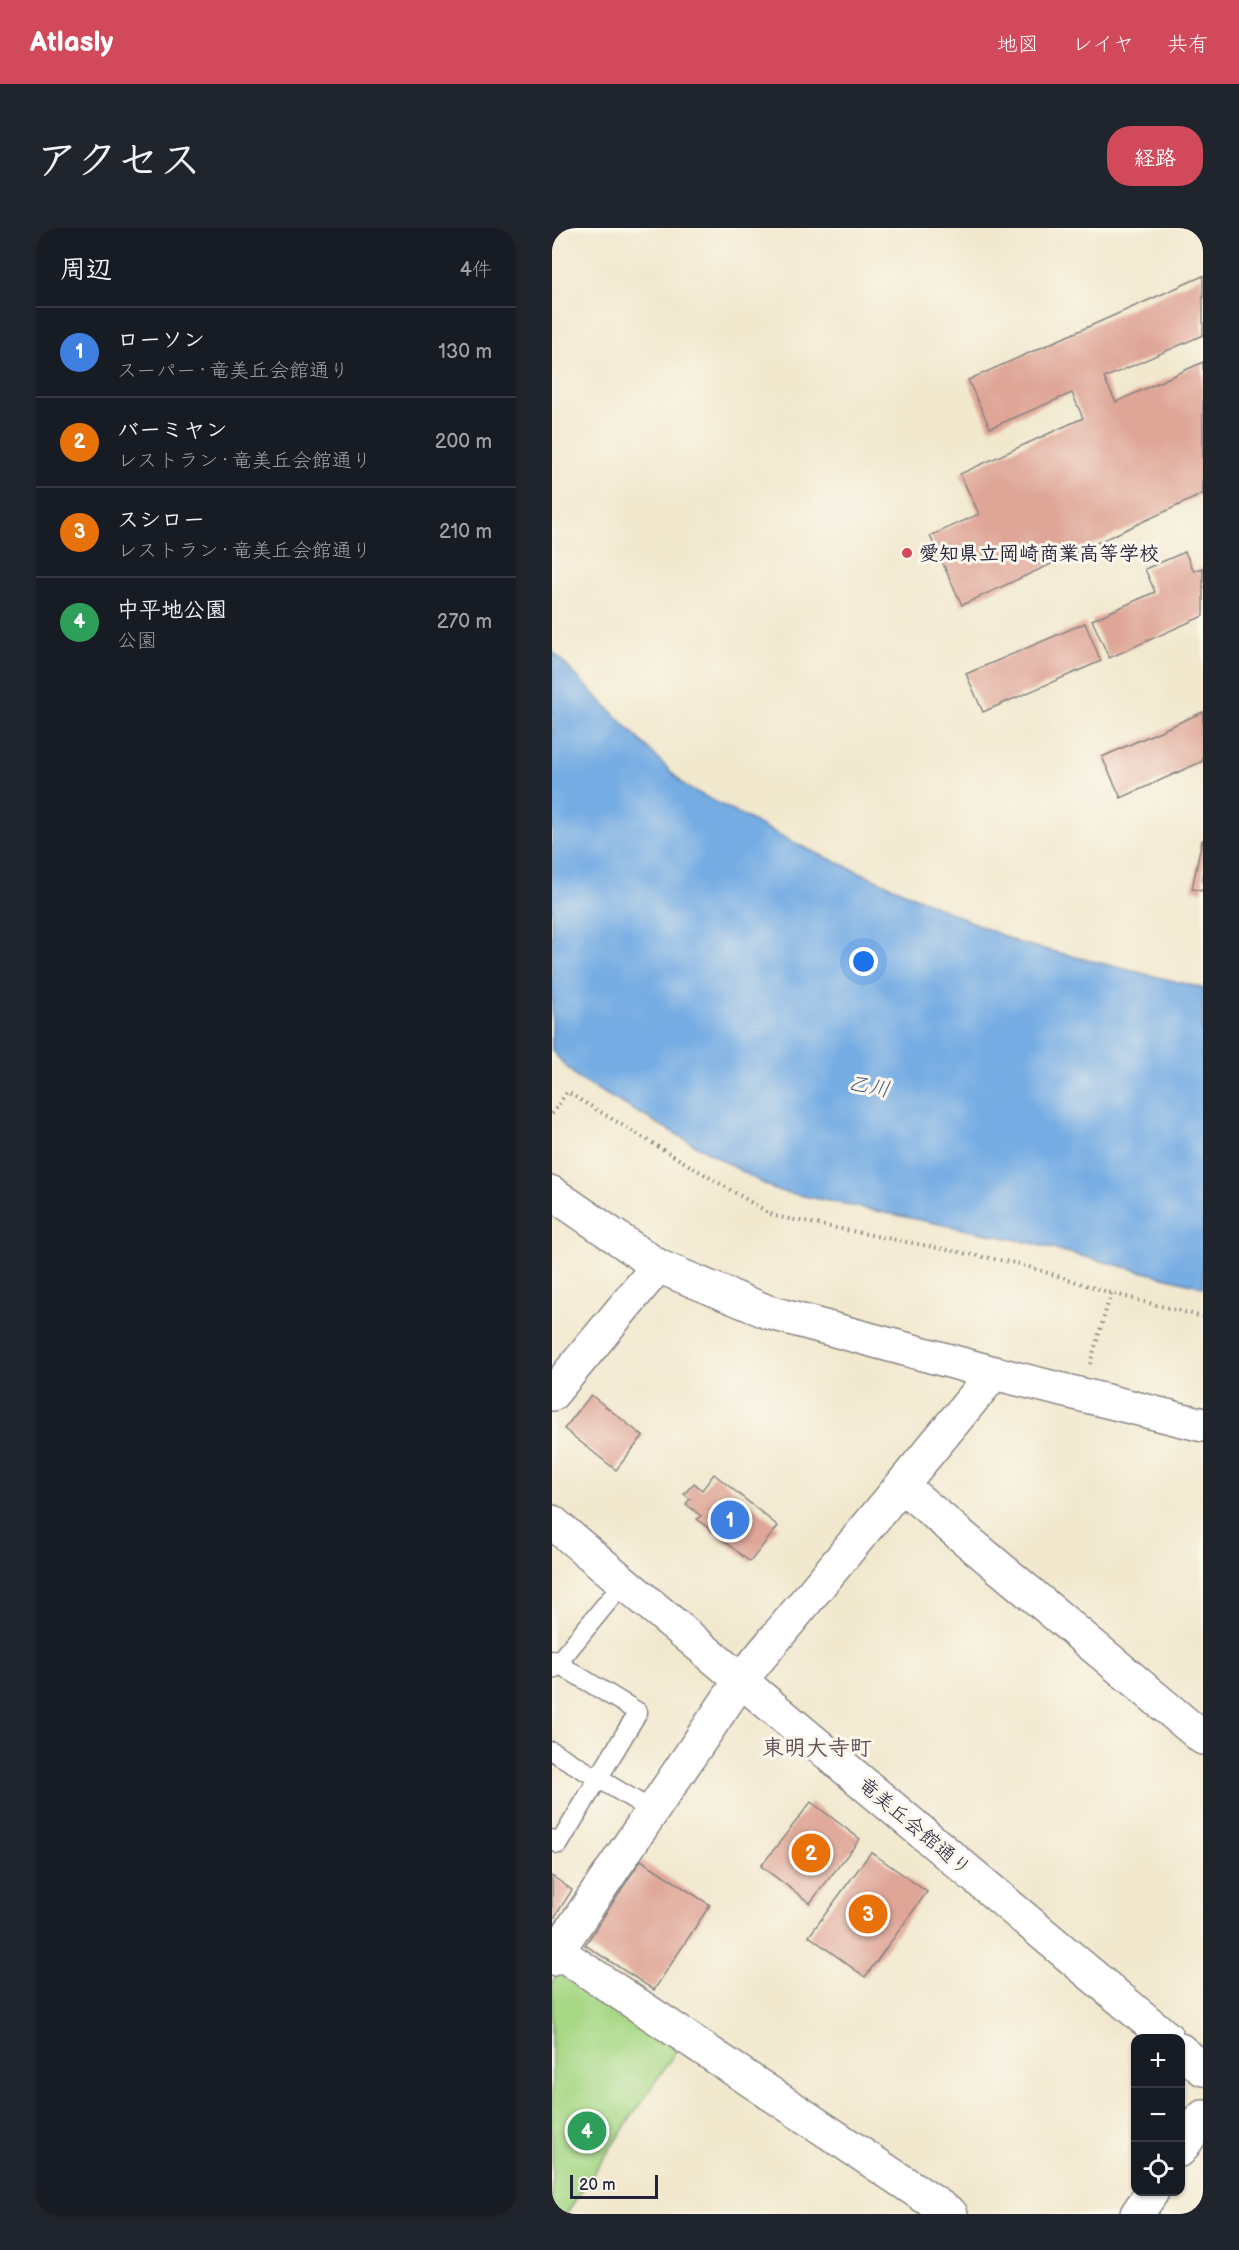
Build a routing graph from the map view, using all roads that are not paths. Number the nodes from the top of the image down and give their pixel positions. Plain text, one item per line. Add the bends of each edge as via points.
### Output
1 (552, 1193) edge
2 (658, 1266) junction
3 (993, 1373) junction
4 (552, 1395) edge
5 (1203, 1425) edge
6 (902, 1486) junction
7 (552, 1522) edge
8 (624, 1582) junction
9 (554, 1665) edge
10 (741, 1680) junction
11 (1203, 1738) edge
12 (552, 1751) edge
13 (598, 1778) junction
14 (653, 1811) junction
15 (552, 1839) edge
16 (555, 1955) edge
17 (1162, 2034) edge
18 (1185, 2054) edge
19 (1203, 2068) edge
20 (1203, 2117) edge
21 (1185, 2143) edge
22 (1149, 2196) edge
23 (951, 2214) edge
24 (1137, 2214) edge

1 - 2 street
2 - 3 street via 768,1312
2 - 4 street
3 - 5 street
3 - 6 street
6 - 10 street
6 - 11 street
7 - 8 street, 竜美丘会館通り
8 - 9 lane
8 - 10 street, 竜美丘会館通り
9 - 13 lane via 638,1712
10 - 14 street
10 - 17 street, 竜美丘会館通り
12 - 13 lane
13 - 14 lane
13 - 15 lane via 559,1844
14 - 16 street
16 - 23 street
18 - 19 street
20 - 21 street
22 - 24 street

